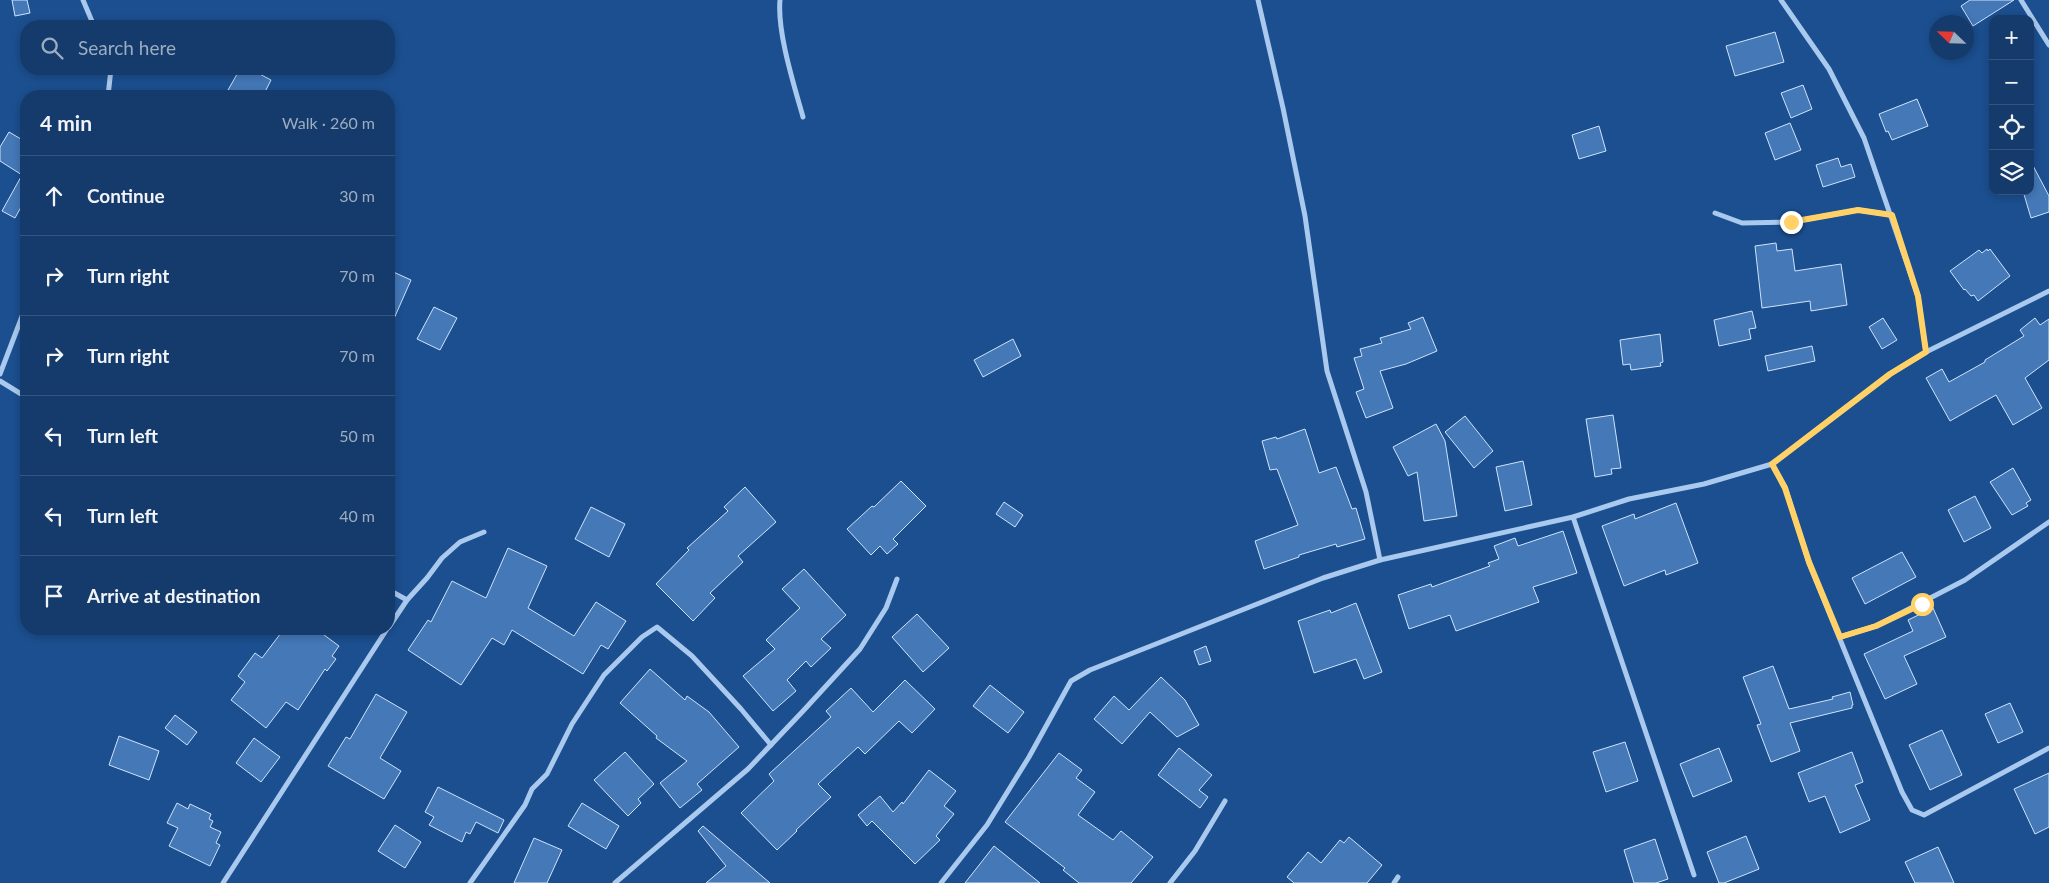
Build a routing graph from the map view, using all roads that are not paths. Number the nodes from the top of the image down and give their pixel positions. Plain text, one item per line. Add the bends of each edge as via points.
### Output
1 (83, 0) edge
2 (780, 0) edge
3 (1258, 0) edge
4 (1781, 0) edge
5 (2021, 0) edge
6 (91, 20) edge
7 (2049, 46) edge
8 (110, 75) edge
9 (108, 90) edge
10 (803, 117) dead end
11 (1715, 213) dead end
12 (1892, 215) junction
13 (2049, 291) edge
14 (20, 322) edge
15 (1926, 352) junction
16 (0, 374) edge
17 (0, 381) edge
18 (20, 393) edge
19 (1772, 464) junction
20 (1573, 517) junction
21 (2049, 522) edge
22 (484, 532) dead end
23 (1380, 560) junction
24 (897, 579) dead end
25 (395, 593) edge
26 (407, 600) junction
27 (395, 618) edge
28 (383, 635) edge
29 (1840, 637) junction
30 (771, 745) junction
31 (2049, 748) edge
32 (1225, 801) dead end
33 (1694, 876) dead end
34 (1398, 877) dead end
35 (223, 883) edge
36 (470, 883) edge
37 (615, 883) edge
38 (941, 883) edge
39 (1170, 883) edge
40 (1394, 883) edge

1 - 6 street
2 - 10 street via 779,13 792,80
3 - 23 street via 1305,216 1327,371 1366,492
4 - 12 street via 1829,69 1864,138
5 - 7 street
8 - 9 street
11 - 12 street via 1742,223 1791,222 1858,210
12 - 15 street via 1918,296
13 - 15 street
14 - 16 street
15 - 19 street via 1890,374
17 - 18 street
19 - 20 street
19 - 29 street via 1785,488 1809,562
20 - 23 street
20 - 33 street
21 - 29 street via 1965,580 1876,626
22 - 26 street via 460,542
23 - 38 street via 1323,578 1090,670 1071,681 986,826
24 - 30 street via 886,608 860,649
25 - 26 street
26 - 27 street
28 - 35 street
29 - 31 street via 1912,810 1924,815
30 - 36 street via 692,656 656,626 604,674 572,724 547,774 532,789 525,805
30 - 37 street via 748,769
32 - 39 street via 1195,851
34 - 40 street

